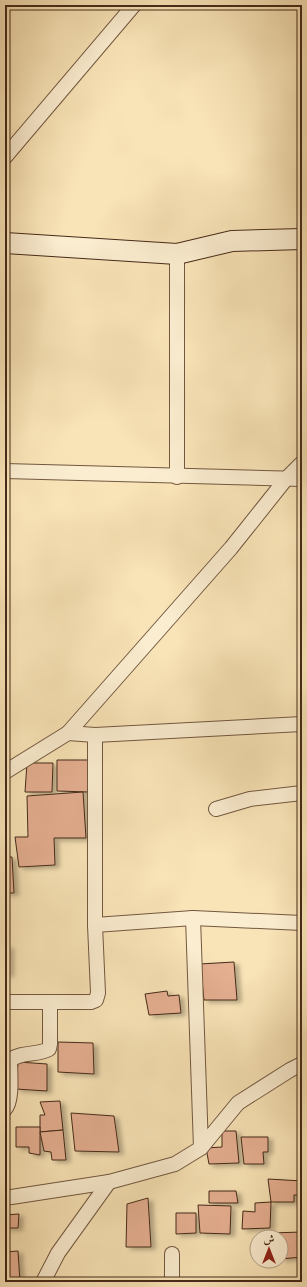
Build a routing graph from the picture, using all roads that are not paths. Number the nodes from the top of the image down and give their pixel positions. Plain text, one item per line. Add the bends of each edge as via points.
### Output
1 (134, 5) edge
2 (5, 157) edge
3 (302, 239) edge
4 (5, 243) edge
5 (176, 254) junction
6 (302, 463) edge
7 (5, 471) edge
8 (177, 477) junction
9 (286, 479) junction
10 (302, 479) edge
11 (302, 724) edge
12 (68, 733) junction
13 (95, 735) junction
14 (5, 772) edge
15 (302, 792) edge
16 (216, 809) dead end
17 (192, 918) junction
18 (302, 923) edge
19 (94, 925) junction
20 (5, 1002) edge
21 (50, 1002) junction
22 (302, 1064) edge
23 (5, 1109) edge
24 (200, 1148) junction
25 (109, 1182) junction
26 (5, 1198) edge
27 (172, 1254) dead end
28 (43, 1282) edge
29 (172, 1282) edge

1 - 2 street
3 - 5 street via 232,241
4 - 5 street
5 - 8 street
6 - 9 street
7 - 8 street
8 - 9 street
9 - 10 street
9 - 12 street via 231,548
11 - 13 street
12 - 13 street
12 - 14 street
13 - 19 street
15 - 16 street via 250,799
17 - 18 street
17 - 19 street
17 - 24 street
19 - 21 street via 98,993 96,1000
20 - 21 street
21 - 23 street via 48,1049 44,1052 17,1055 10,1060 10,1096
22 - 24 street via 238,1102
24 - 25 street via 175,1164
25 - 26 street
25 - 28 street via 58,1253
27 - 29 street

